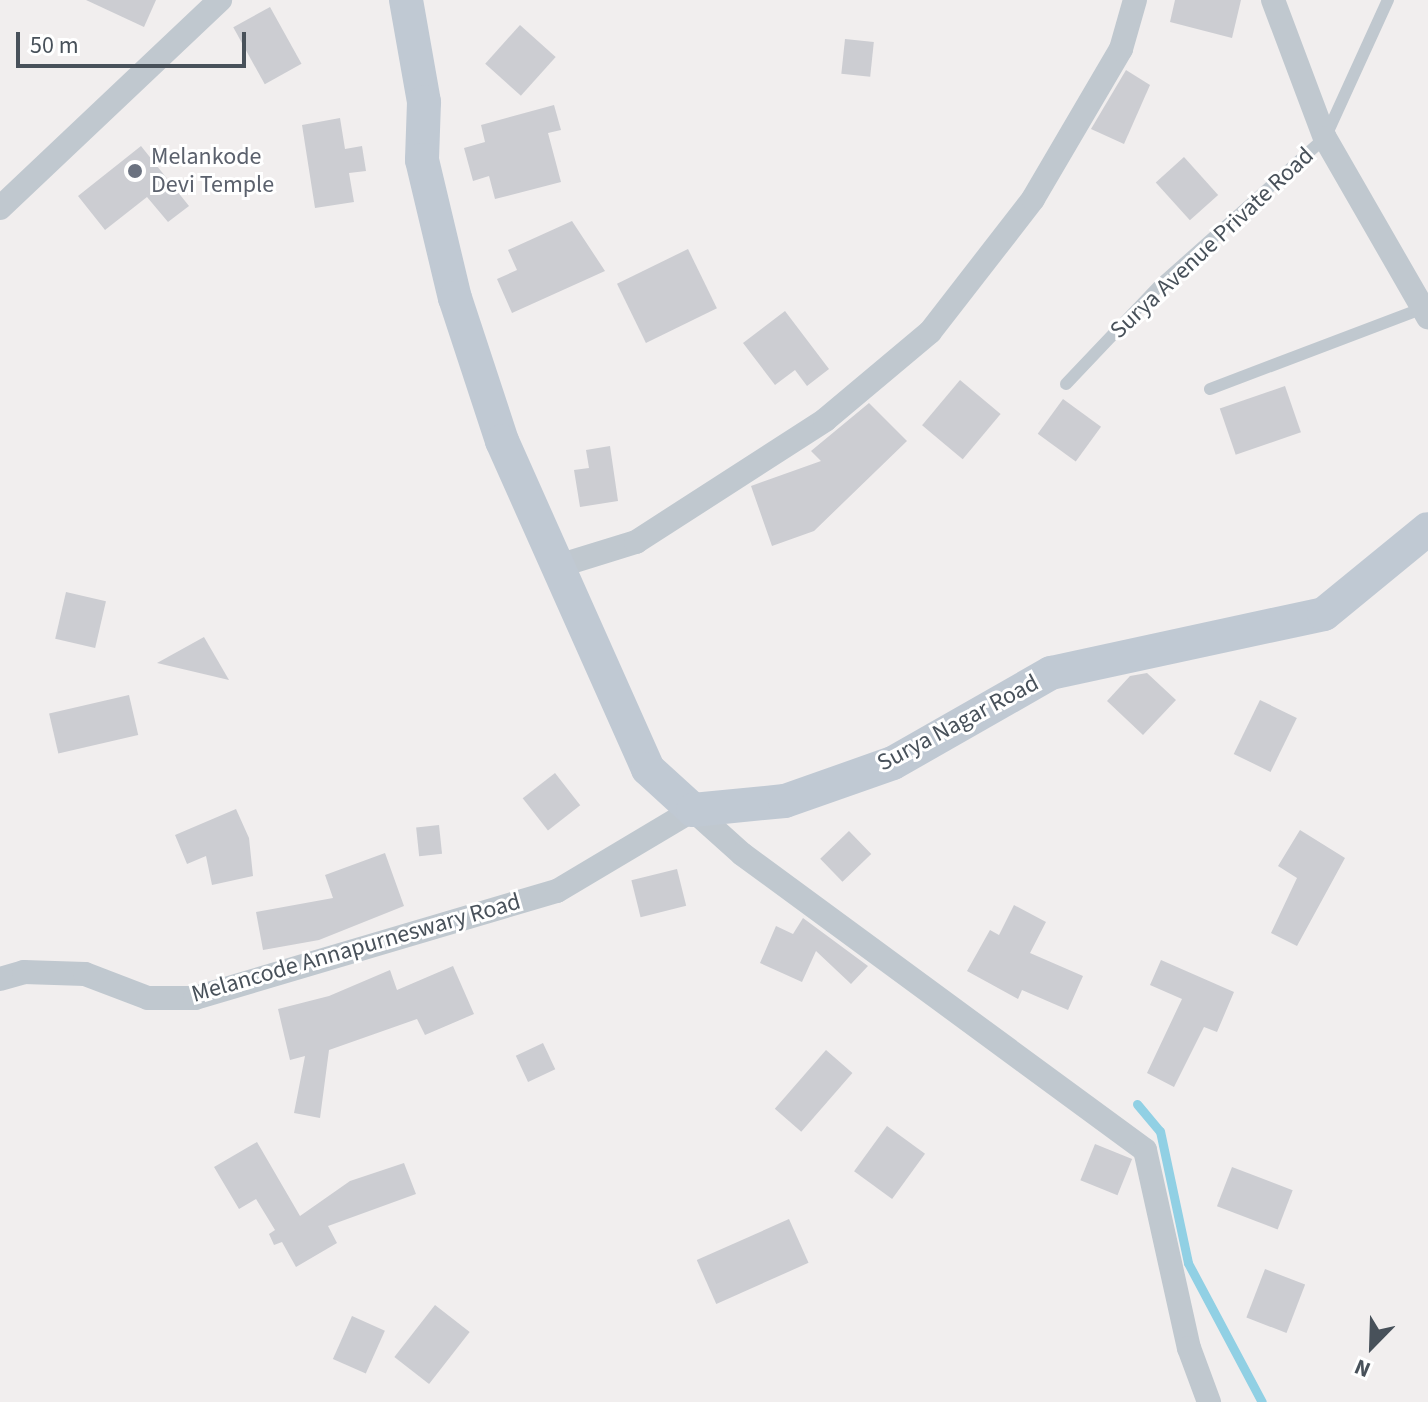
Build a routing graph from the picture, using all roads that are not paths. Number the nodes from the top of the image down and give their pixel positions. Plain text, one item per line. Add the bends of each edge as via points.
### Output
1 (220, 0) edge
2 (1135, 0) edge
3 (1273, 0) edge
4 (1388, 0) edge
5 (413, 5) edge
6 (1325, 138) junction
7 (0, 208) edge
8 (1425, 312) edge
9 (1066, 384) dead end
10 (1210, 389) dead end
11 (1428, 529) edge
12 (555, 567) junction
13 (693, 810) junction
14 (0, 979) edge
15 (1209, 1402) edge

1 - 7 street
2 - 12 street via 1121,49 1033,199 930,332 825,420 636,542
3 - 6 street, Surya Avenue Private Road
4 - 6 lane, Surya Avenue Private Road
5 - 12 street via 424,102 422,160 455,298 502,441
6 - 8 street, Surya Avenue Private Road
6 - 9 lane, Surya Avenue Private Road via 1162,283
8 - 10 lane, Surya Avenue Private Road
11 - 13 street, Surya Nagar Road via 1324,614 1051,673 893,763 785,801
12 - 13 street via 648,769
13 - 14 street, Melancode Annapurneswary Road via 557,891 195,998 148,998 85,974 24,972
13 - 15 street via 742,854 1145,1150 1189,1348

